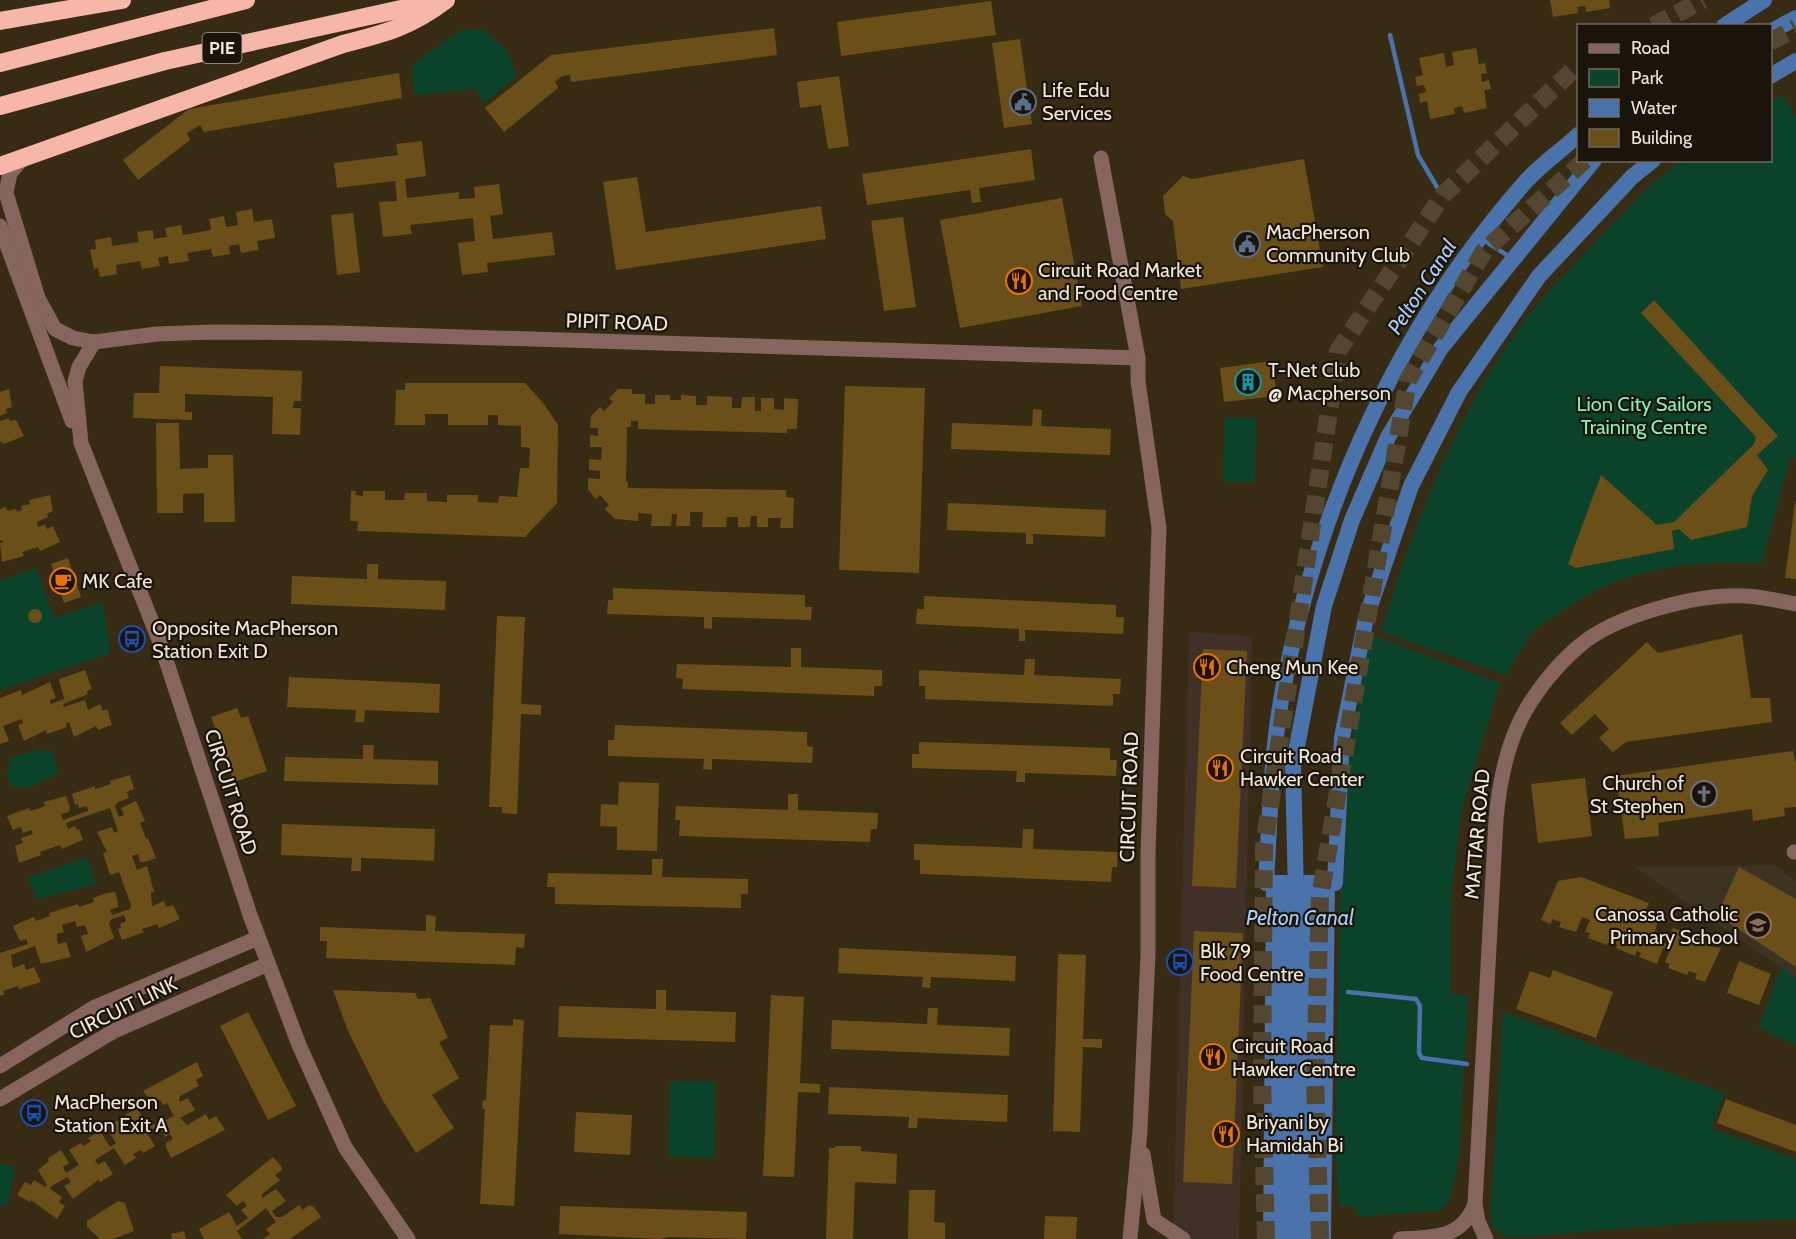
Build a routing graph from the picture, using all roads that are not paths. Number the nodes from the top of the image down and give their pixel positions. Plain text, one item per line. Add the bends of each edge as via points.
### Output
1 (122, 0) edge
2 (246, 0) edge
3 (444, 0) edge
4 (0, 21) edge
5 (0, 63) edge
6 (2, 105) edge
7 (25, 156) junction
8 (1101, 159) dead end
9 (0, 166) edge
10 (0, 226) edge
11 (94, 342) junction
12 (1138, 358) junction
13 (81, 443) junction
14 (1796, 604) edge
15 (258, 938) junction
16 (268, 964) junction
17 (0, 1066) edge
18 (0, 1099) edge
19 (1140, 1131) junction
20 (1475, 1204) junction
21 (408, 1239) edge
22 (1130, 1239) edge
23 (1183, 1239) edge
24 (1400, 1239) edge
25 (1486, 1239) edge

1 - 4 highway
2 - 5 highway, PIE
3 - 6 highway, PIE via 165,61
3 - 7 highway via 418,21 399,29 343,44
7 - 9 highway
7 - 11 street via 10,172 6,193 38,298 56,328 73,338
8 - 12 street, CIRCUIT ROAD
10 - 13 street
11 - 12 street, PIPIT ROAD via 157,334 336,333
11 - 13 street, CIRCUIT ROAD via 75,381
12 - 19 street, CIRCUIT ROAD via 1159,528
13 - 15 street, CIRCUIT ROAD via 160,645
14 - 20 street, MATTAR ROAD via 1745,596 1688,600 1646,612 1579,646 1545,681 1521,718 1506,754 1497,811
15 - 16 street, CIRCUIT ROAD
15 - 17 street, CIRCUIT LINK via 93,1008
16 - 18 street, CIRCUIT LINK via 114,1031
16 - 21 street, CIRCUIT ROAD via 345,1147
19 - 22 street, CIRCUIT ROAD
19 - 23 street via 1154,1220
20 - 24 street via 1470,1218 1459,1229
20 - 25 street, MATTAR ROAD

